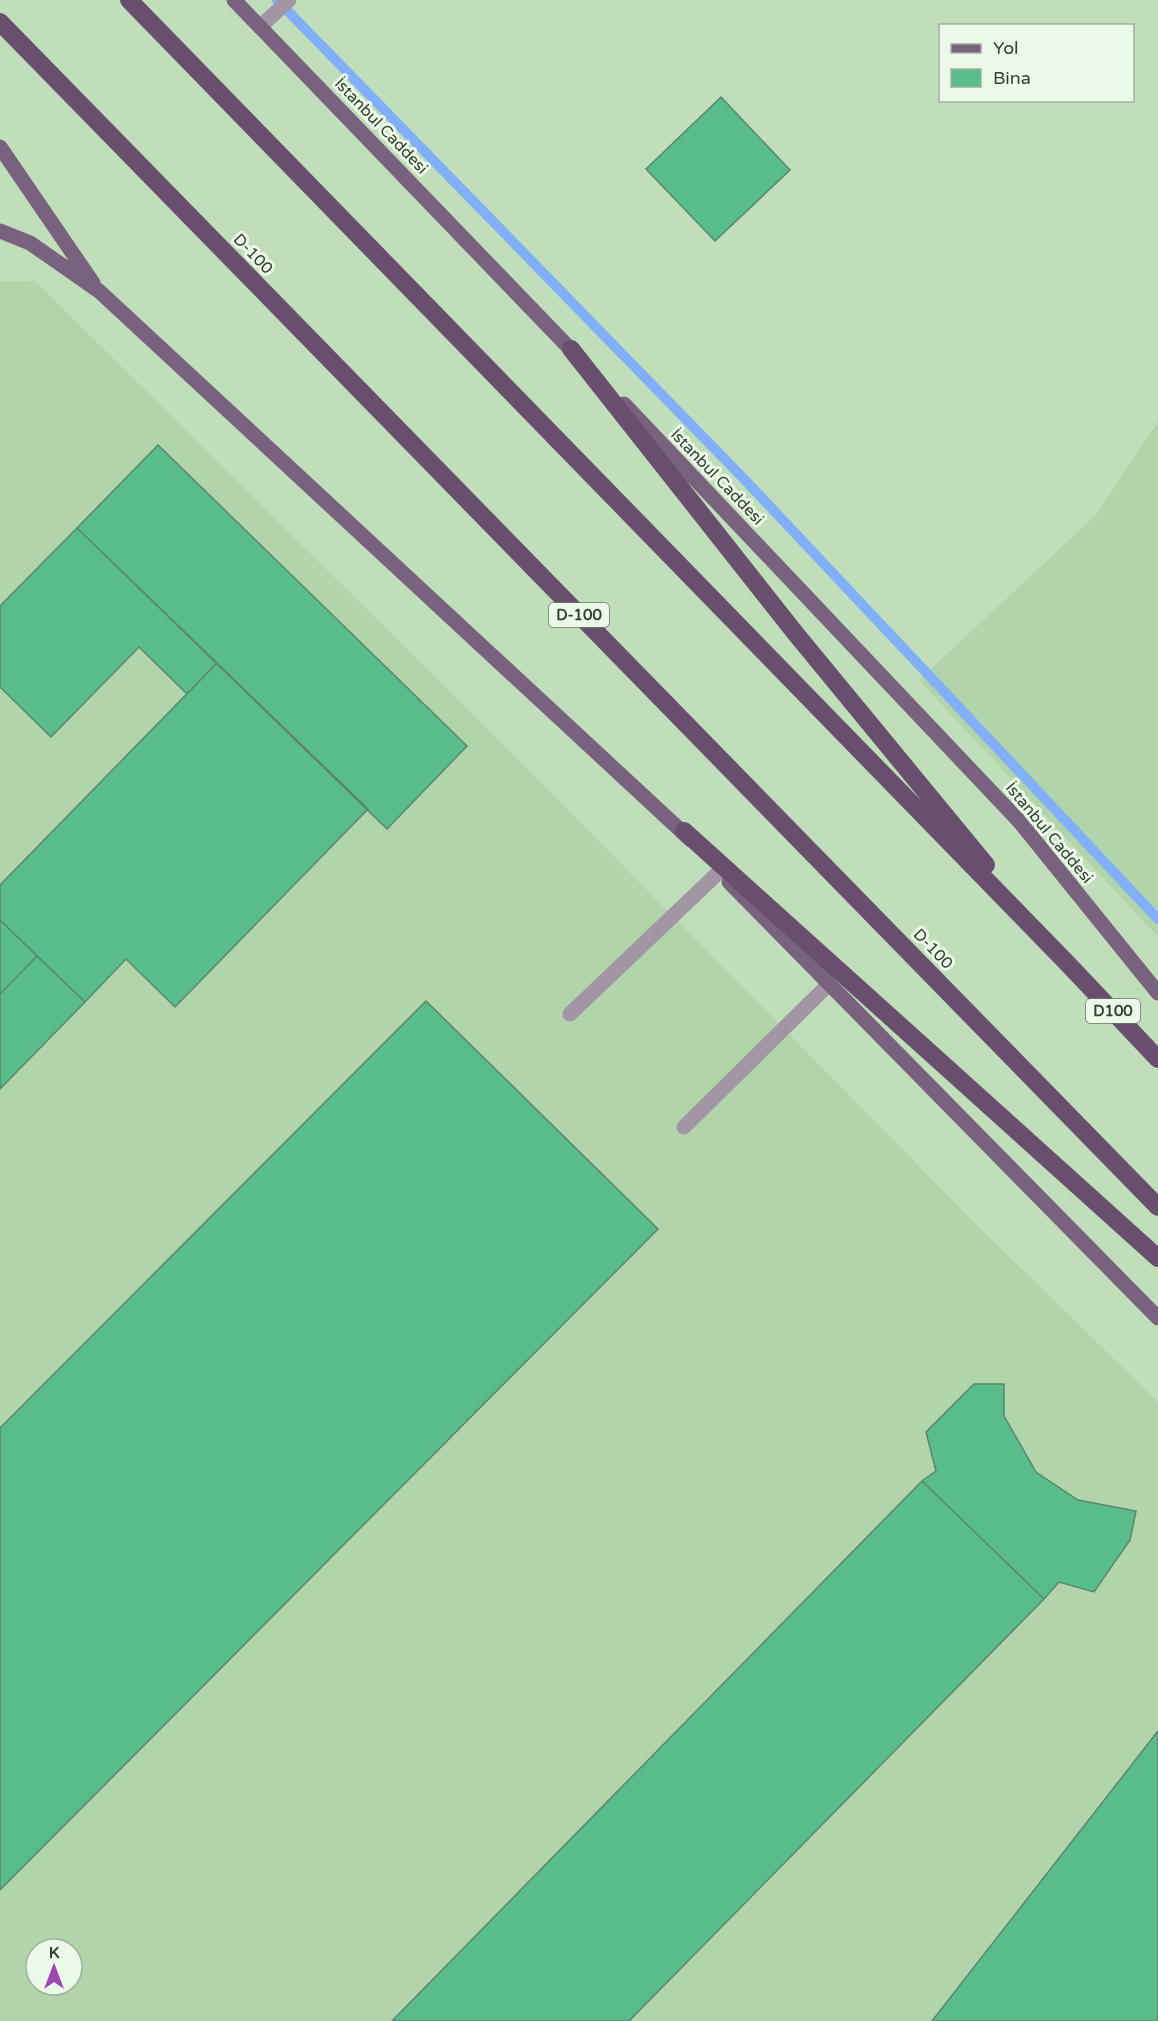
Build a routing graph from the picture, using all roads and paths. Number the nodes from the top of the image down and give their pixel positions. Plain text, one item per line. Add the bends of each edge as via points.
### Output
1 (129, 0) edge
2 (234, 0) edge
3 (289, 0) edge
4 (0, 22) edge
5 (260, 27) junction
6 (0, 147) edge
7 (0, 231) edge
8 (99, 291) junction
9 (571, 349) junction
10 (684, 831) junction
11 (719, 872) junction
12 (1067, 963) junction
13 (828, 985) junction
14 (1158, 993) edge
15 (570, 1014) dead end
16 (1158, 1059) edge
17 (684, 1127) dead end
18 (1158, 1207) edge
19 (1158, 1258) edge
20 (1158, 1318) edge

1 - 12 highway
2 - 5 main road, İstanbul Caddesi
3 - 5 lane
4 - 18 highway, D-100 / D-100
5 - 9 main road, İstanbul Caddesi
6 - 8 main road
7 - 8 main road via 30,243
8 - 10 main road
9 - 12 highway via 796,634
9 - 14 main road, İstanbul Caddesi via 1019,821
10 - 11 main road
10 - 19 highway
11 - 13 main road
11 - 15 lane
12 - 16 highway, D100 / D100
13 - 17 lane
13 - 20 main road

